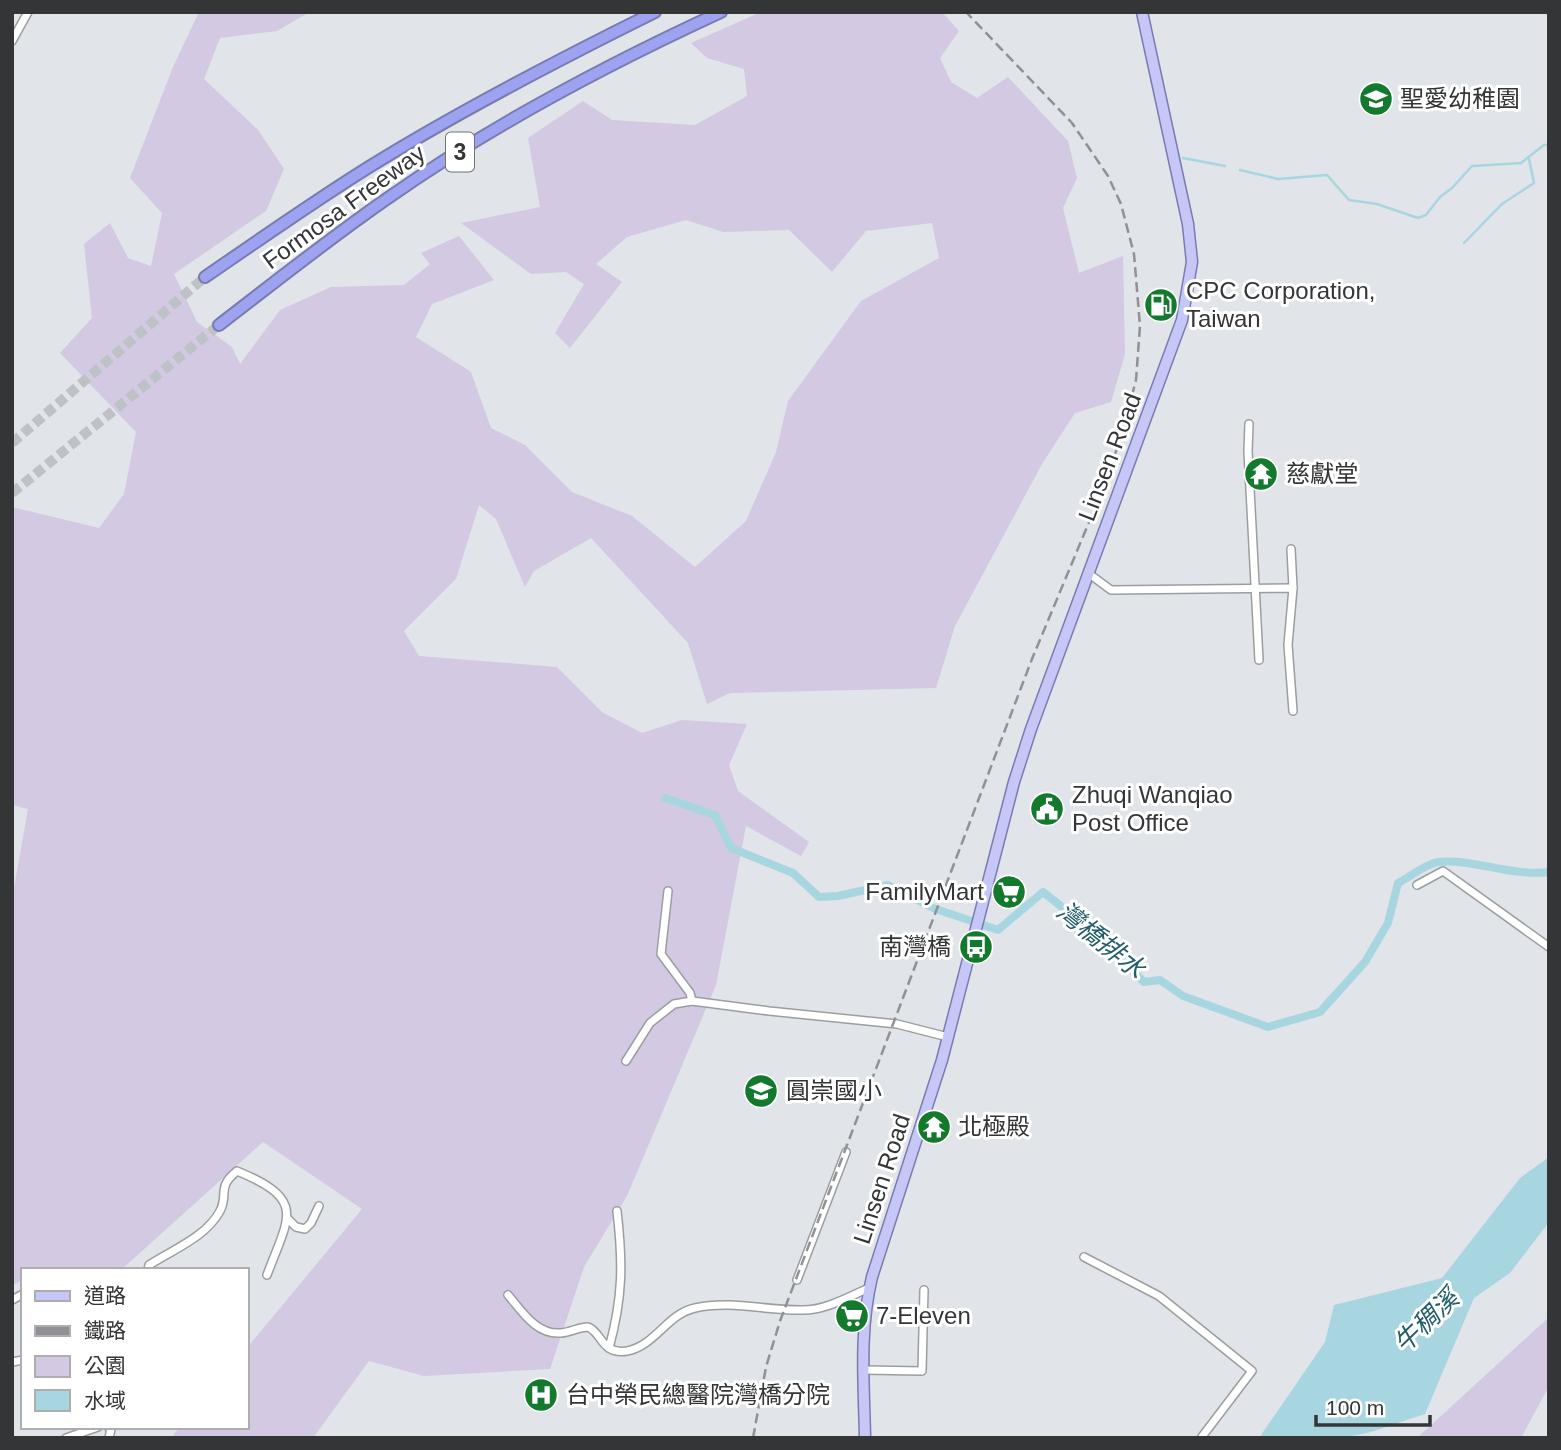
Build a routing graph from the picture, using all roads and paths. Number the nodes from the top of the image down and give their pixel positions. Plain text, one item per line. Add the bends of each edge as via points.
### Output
1 (28, 12) edge
2 (656, 12) edge
3 (721, 12) edge
4 (1142, 12) edge
5 (12, 41) edge
6 (205, 277) tunnel mouth
7 (219, 325) tunnel mouth
8 (1249, 424) dead end
9 (1292, 549) dead end
10 (1088, 573) junction
11 (1256, 588) junction
12 (1293, 588) junction
13 (1259, 660) dead end
14 (1293, 711) dead end
15 (1417, 886) dead end
16 (668, 891) dead end
17 (1549, 947) edge
18 (692, 1001) junction
19 (948, 1037) junction
20 (626, 1061) dead end
21 (846, 1152) dead end
22 (319, 1206) dead end
23 (617, 1211) dead end
24 (288, 1219) junction
25 (1084, 1257) dead end
26 (148, 1268) edge
27 (267, 1275) dead end
28 (797, 1280) dead end
29 (869, 1288) junction
30 (924, 1290) dead end
31 (508, 1295) dead end
32 (610, 1348) junction
33 (863, 1370) junction
34 (92, 1429) edge
35 (66, 1438) edge
36 (865, 1438) edge
37 (1201, 1438) edge

1 - 5 street
2 - 6 highway, Formosa Freeway / 3 via 547,66 368,167
3 - 7 highway, Formosa Freeway / 3 via 573,86 436,167
4 - 10 main road, Linsen Road via 1188,224 1192,262 1169,361
8 - 11 street
9 - 12 street
10 - 11 street via 1111,590
10 - 19 main road, Linsen Road via 1014,782
11 - 12 street
11 - 13 street
12 - 14 street via 1288,645
15 - 17 street via 1443,871
16 - 18 street via 661,954
18 - 19 street via 897,1024
18 - 20 street via 674,1004 650,1023
19 - 29 main road, Linsen Road
21 - 28 street
22 - 24 street via 305,1229
23 - 32 street via 622,1280
24 - 26 street via 284,1200 275,1190 237,1171 222,1190 222,1209 204,1231
24 - 27 street
25 - 37 street via 1159,1296 1252,1371
29 - 32 street via 824,1307 804,1310 716,1305 691,1309 673,1318 649,1342 626,1351
29 - 33 main road, Linsen Road
30 - 33 street via 922,1371
31 - 32 street via 527,1318 548,1332 593,1328
33 - 36 main road, Linsen Road
34 - 35 street

